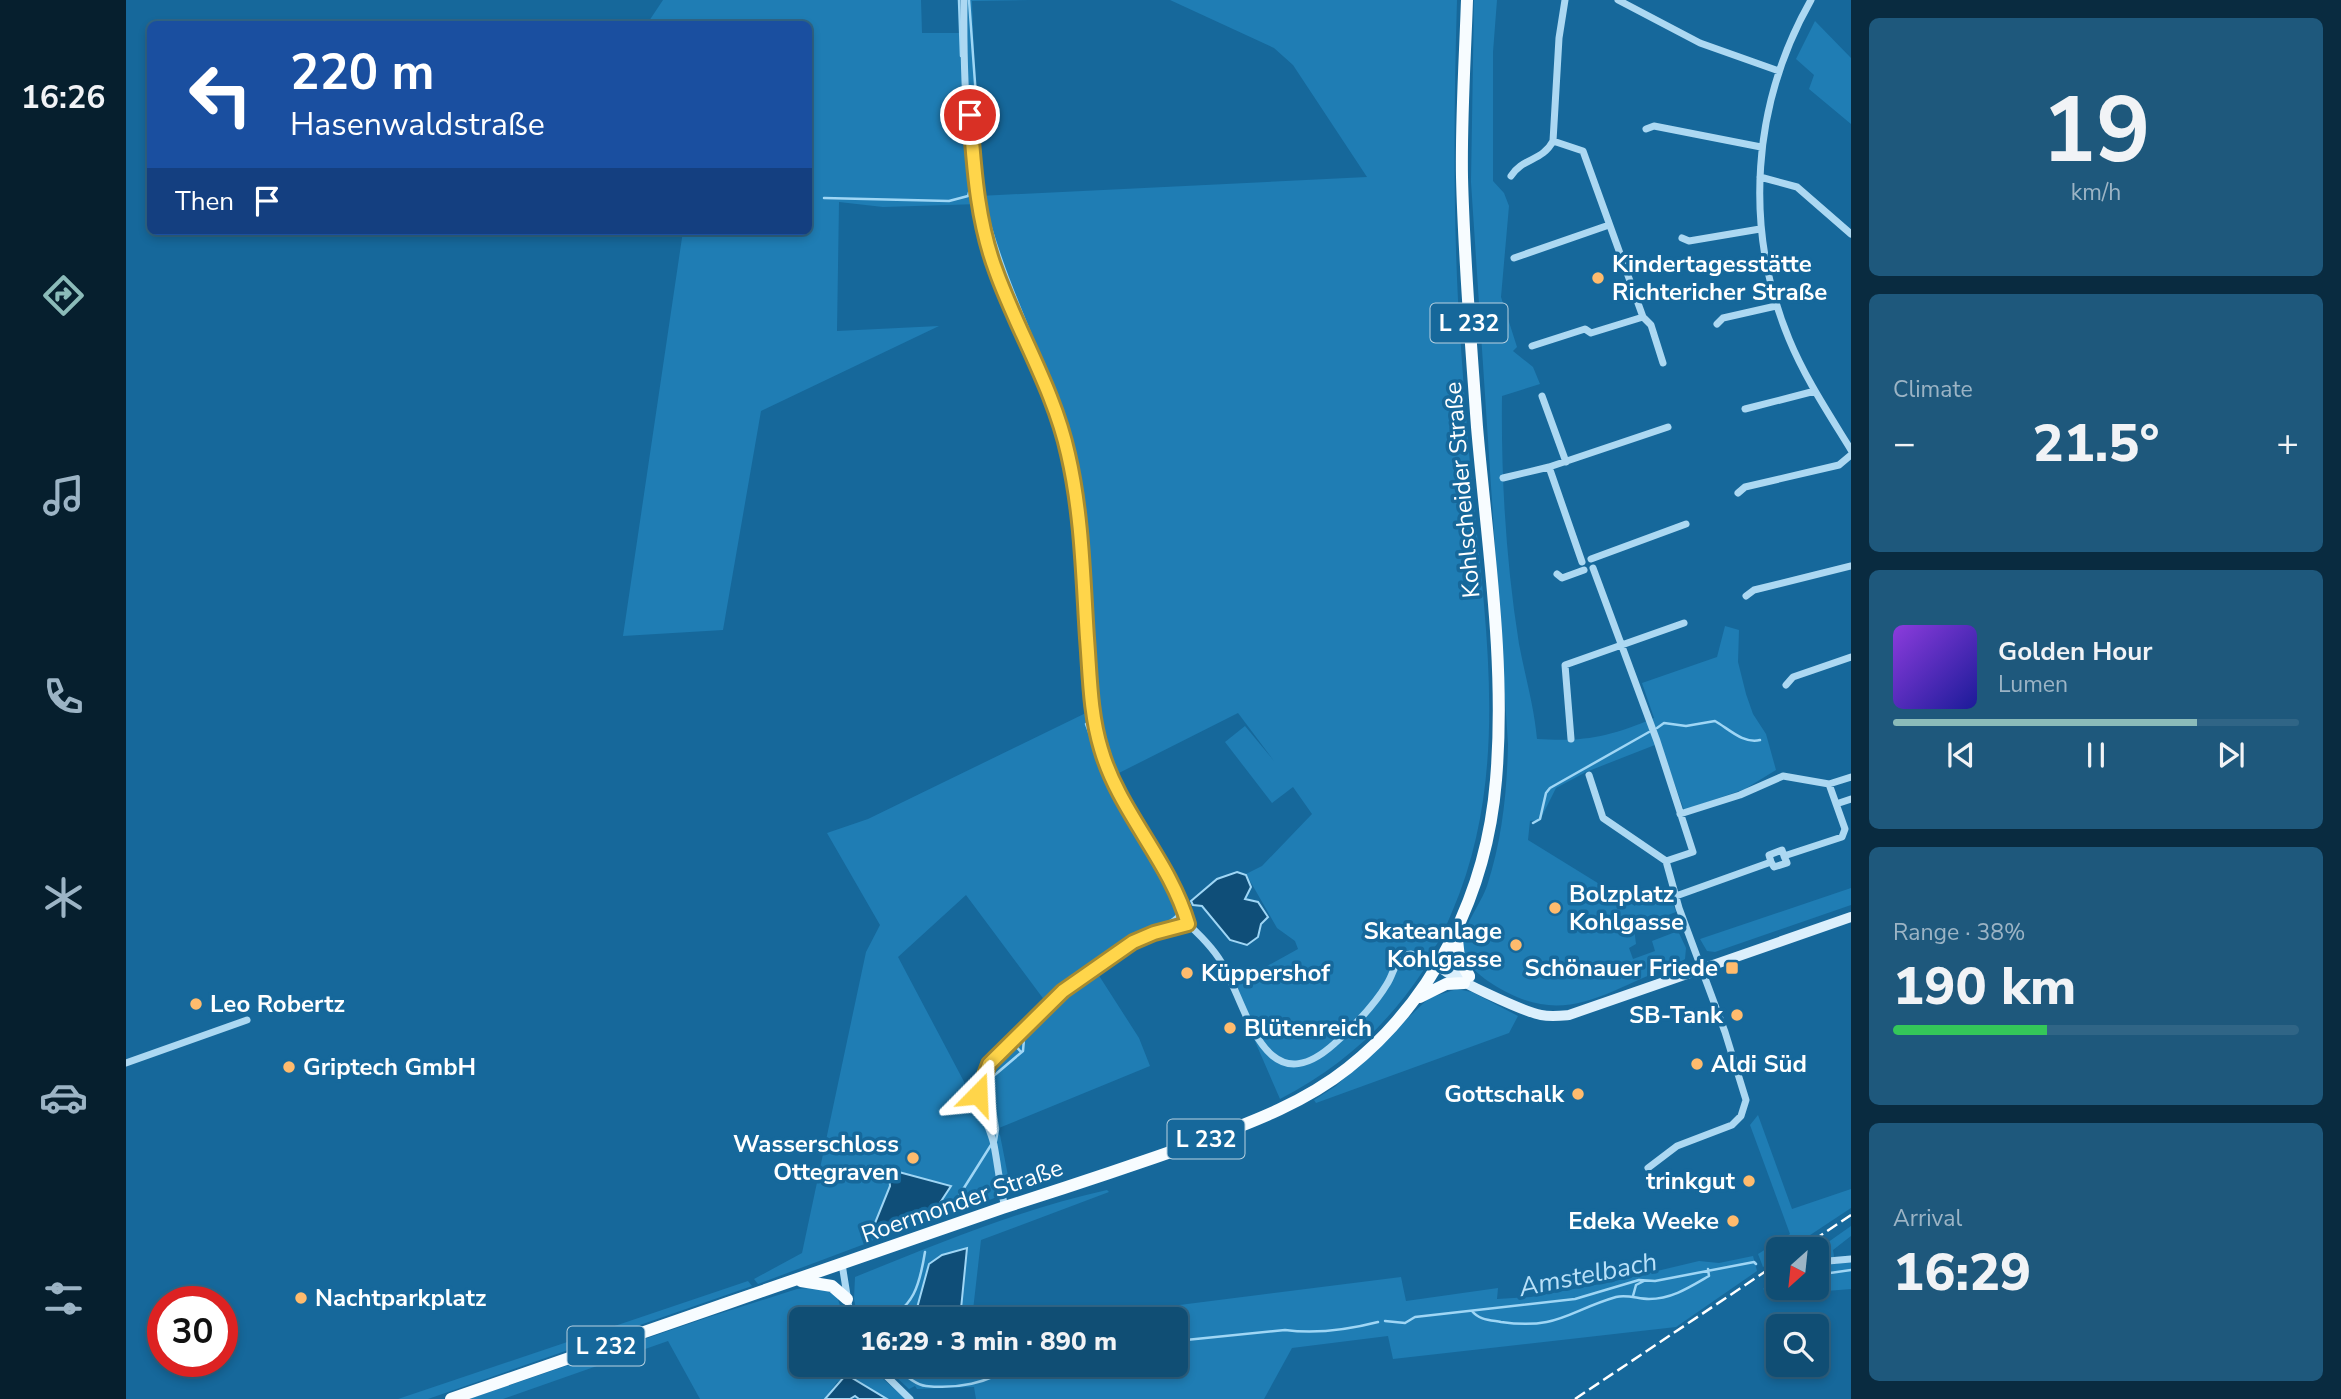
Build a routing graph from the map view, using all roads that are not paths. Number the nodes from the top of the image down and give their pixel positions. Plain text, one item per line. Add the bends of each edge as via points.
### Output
1 (964, 0) edge
2 (1467, 0) edge
3 (1565, 0) edge
4 (1618, 0) edge
5 (1811, 0) edge
6 (1779, 71) junction
7 (1646, 129) dead end
8 (1553, 141) junction
9 (1761, 148) junction
10 (1511, 176) dead end
11 (1760, 177) junction
12 (1609, 225) junction
13 (1760, 229) junction
14 (1851, 234) edge
15 (1682, 238) dead end
16 (1514, 258) dead end
17 (1776, 306) junction
18 (1643, 317) junction
19 (1717, 324) dead end
20 (1542, 343) junction
21 (1532, 346) dead end
22 (1544, 354) dead end
23 (1663, 363) dead end
24 (1815, 391) junction
25 (1542, 396) dead end
26 (1745, 409) dead end
27 (1668, 427) dead end
28 (1851, 453) edge
29 (1566, 462) junction
30 (1549, 467) junction
31 (1503, 478) dead end
32 (1738, 493) dead end
33 (1686, 524) dead end
34 (1591, 559) dead end
35 (1582, 562) dead end
36 (1851, 566) edge
37 (1593, 568) dead end
38 (1584, 570) dead end
39 (1557, 574) dead end
40 (1746, 597) dead end
41 (1684, 623) dead end
42 (1623, 646) junction
43 (1851, 657) edge
44 (1786, 685) dead end
45 (1571, 740) dead end
46 (1589, 775) dead end
47 (1851, 777) edge
48 (1829, 784) junction
49 (1851, 799) edge
50 (1836, 804) junction
51 (1680, 814) junction
52 (1666, 861) junction
53 (1676, 896) junction
54 (1851, 917) edge
55 (1188, 924) junction
56 (1456, 931) junction
57 (1438, 965) junction
58 (1700, 968) junction
59 (1466, 980) junction
60 (1414, 1001) junction
61 (247, 1020) dead end
62 (126, 1063) edge
63 (1648, 1168) dead end
64 (1005, 1208) junction
65 (1851, 1259) edge
66 (1829, 1261) edge
67 (842, 1264) junction
68 (793, 1281) junction
69 (847, 1300) junction
70 (848, 1307) edge
71 (887, 1377) edge
72 (451, 1399) edge
73 (910, 1399) edge

1 - 55 street via 978,198 995,269 1068,450 1078,514 1091,701 1101,748 1114,786 1176,893
2 - 56 main road, Kohlscheider Straße / L 232 via 1464,214 1497,669 1498,746 1493,811 1484,852
3 - 8 street
4 - 6 street via 1700,43
5 - 6 street
6 - 9 street
7 - 9 street via 1654,126
8 - 10 street via 1541,156 1519,164
8 - 12 street via 1583,151
9 - 11 street
11 - 13 street
11 - 14 street via 1797,187
12 - 16 street
12 - 18 street
13 - 15 street via 1689,241
13 - 17 street
17 - 19 street via 1723,318
17 - 24 street
18 - 20 street
18 - 23 street via 1651,325
20 - 21 street
20 - 22 street
24 - 26 street
24 - 28 street
25 - 29 street
27 - 29 street
28 - 32 street via 1839,465 1745,487
29 - 30 street
30 - 31 street
30 - 35 street
33 - 34 street
36 - 40 street via 1754,590
37 - 42 street
38 - 39 street via 1562,578
41 - 42 street
42 - 45 street via 1565,665
42 - 51 street
43 - 44 street via 1793,677
46 - 52 street via 1603,818
47 - 48 street
48 - 50 street
48 - 51 street via 1783,776
49 - 50 street
50 - 53 street via 1845,829 1842,837 1784,856 1787,863 1773,867 1772,862
51 - 52 street via 1693,852
52 - 53 street
53 - 58 street
54 - 58 main road
55 - 57 street via 1223,964 1262,1049 1276,1059 1297,1063 1323,1052 1361,1016 1387,985 1402,956 1411,954
55 - 64 street via 1154,933 1111,957 1063,991 989,1064 978,1094
56 - 57 main road, Kohlscheider Straße / L 232
56 - 59 main road
57 - 59 main road via 1445,973
57 - 60 main road, Roermonder Straße / L 232
58 - 59 main road via 1581,1012 1553,1017 1528,1011
58 - 63 street via 1745,1093 1745,1108 1732,1125 1678,1146
59 - 60 main road via 1437,987
60 - 64 main road, Roermonder Straße / L 232 via 1346,1070 1271,1114
61 - 62 street
64 - 67 main road, Roermonder Straße / L 232
65 - 66 street
67 - 68 main road, Roermonder Straße / L 232
67 - 69 street
68 - 69 main road via 824,1283
68 - 72 main road, Roermonder Straße / L 232
69 - 70 street
71 - 73 street

